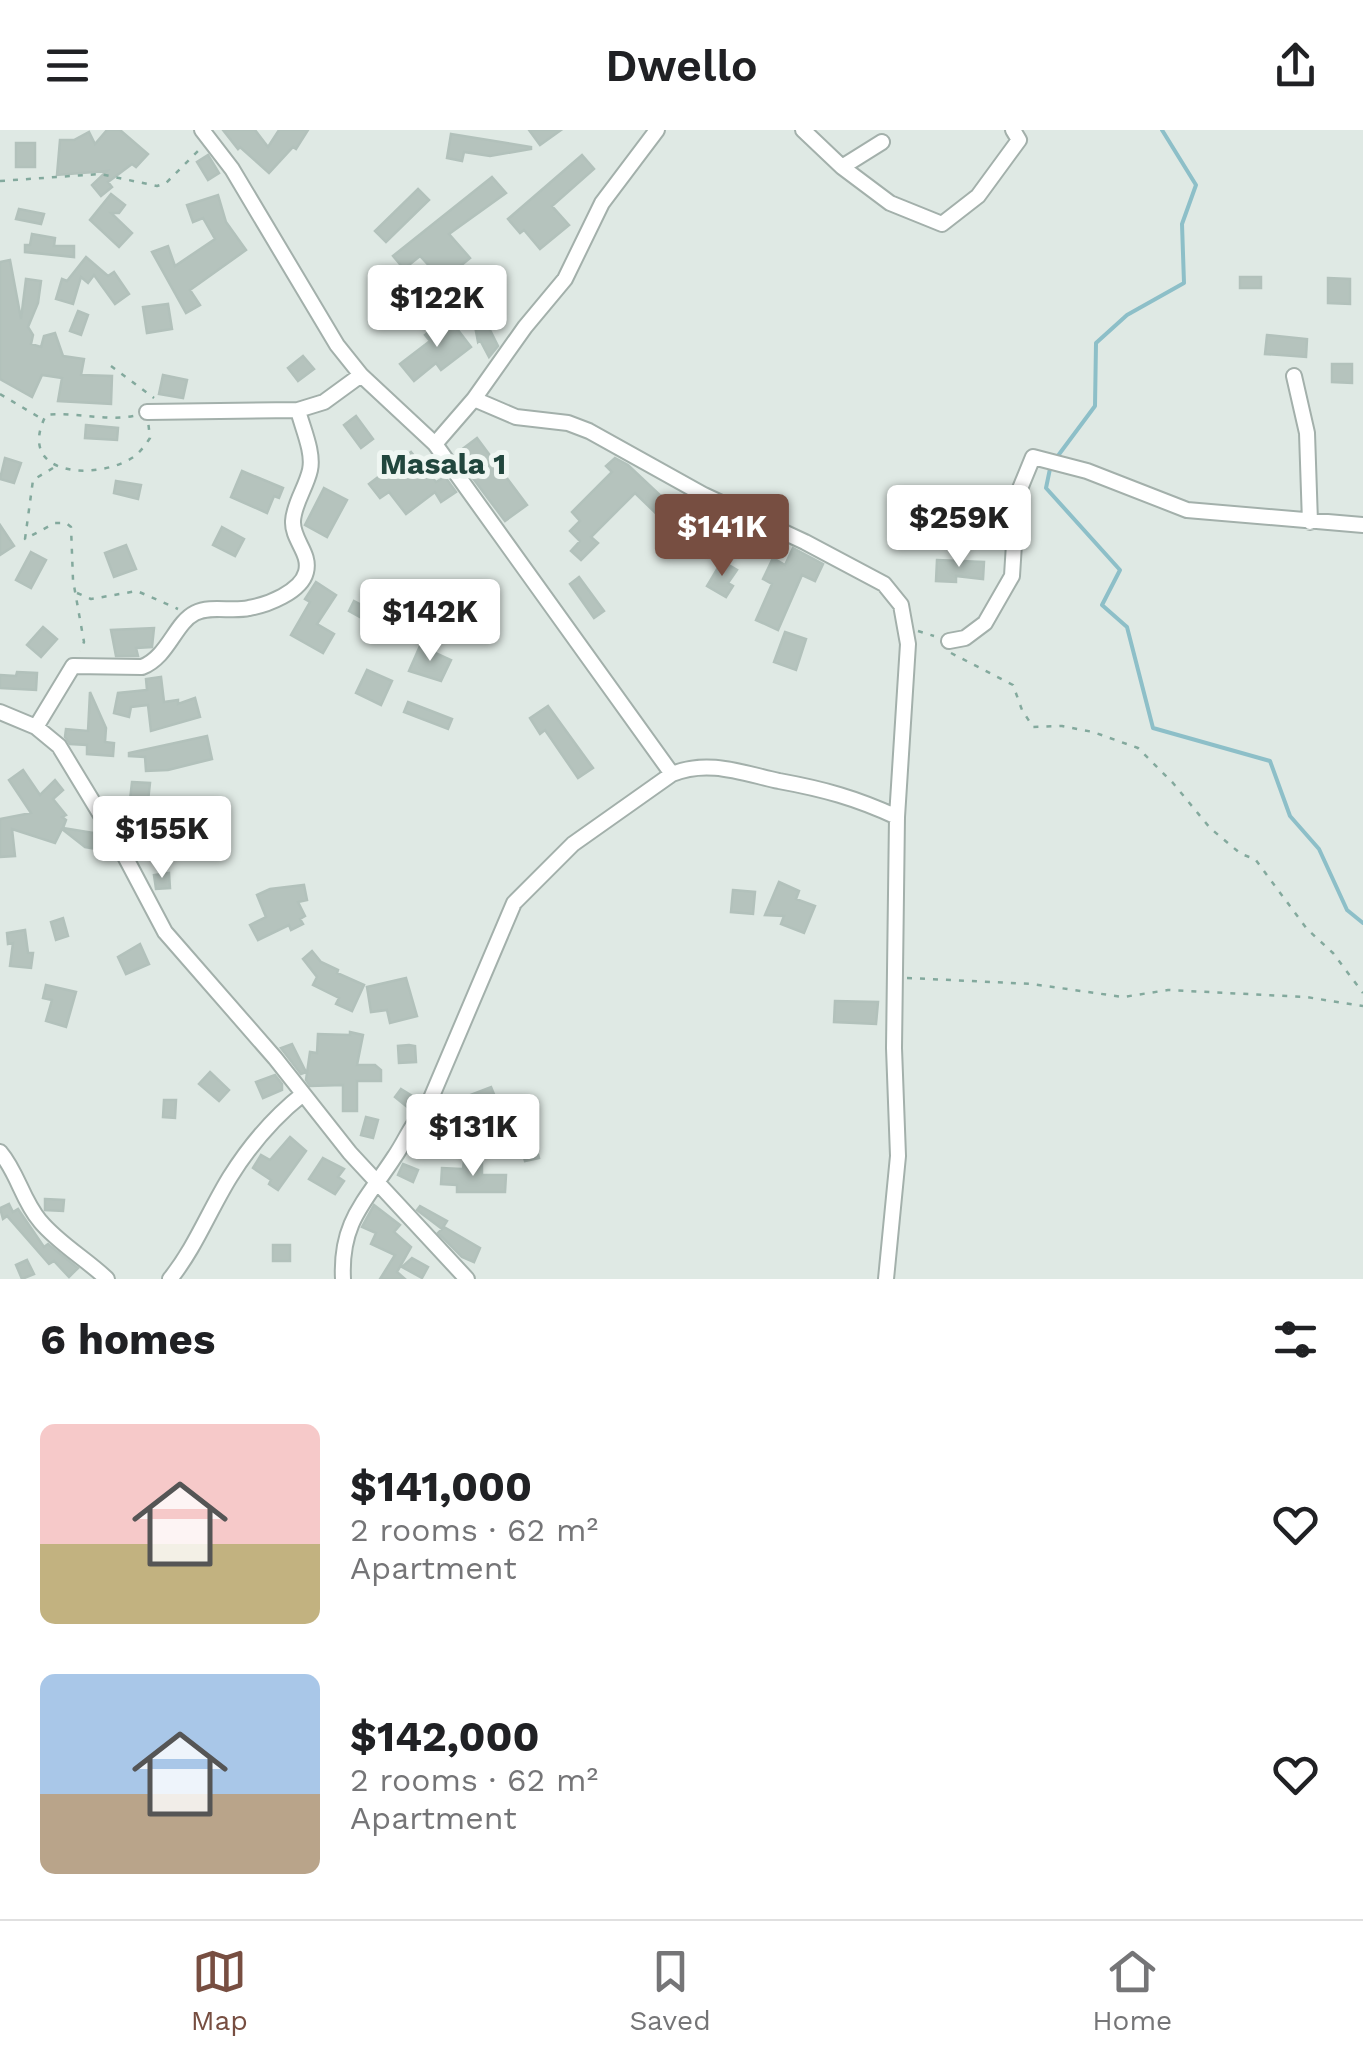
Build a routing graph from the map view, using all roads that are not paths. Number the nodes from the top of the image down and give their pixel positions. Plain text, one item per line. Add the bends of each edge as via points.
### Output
1 (657, 130) edge
2 (803, 130) edge
3 (1012, 130) edge
4 (206, 134) edge
5 (882, 142) dead end
6 (842, 167) junction
7 (361, 375) junction
8 (1294, 376) dead end
9 (474, 400) junction
10 (298, 410) junction
11 (147, 412) road end
12 (435, 444) junction
13 (1310, 522) junction
14 (1363, 525) edge
15 (949, 641) road end
16 (0, 712) edge
17 (36, 727) junction
18 (672, 774) junction
19 (898, 817) junction
20 (302, 1094) junction
21 (0, 1152) edge
22 (376, 1181) junction
23 (106, 1279) edge
24 (170, 1279) edge
25 (343, 1279) edge
26 (467, 1279) edge
27 (886, 1279) edge

1 - 9 street via 602,202 566,278
2 - 6 street
3 - 6 street via 1020,140 978,196 942,224 890,203
4 - 7 street
5 - 6 street
7 - 10 street via 324,402
7 - 12 street
8 - 13 street via 1307,433
9 - 12 street
9 - 19 street via 516,416 568,422 884,584 901,605 907,627
10 - 11 street
10 - 17 street via 311,460 293,517 307,559 304,578 267,603 190,615 150,664 73,666
12 - 18 street
13 - 14 street
13 - 15 street via 1188,510 1033,457 1016,496 1012,576 985,623
16 - 17 street
17 - 20 street via 68,759 165,932
18 - 19 street via 730,769 824,788
18 - 22 street via 573,844 514,903 426,1110 410,1124
19 - 27 street via 897,1192
20 - 22 street
20 - 24 street via 252,1146
21 - 23 street via 42,1224
22 - 25 street via 353,1214
22 - 26 street

